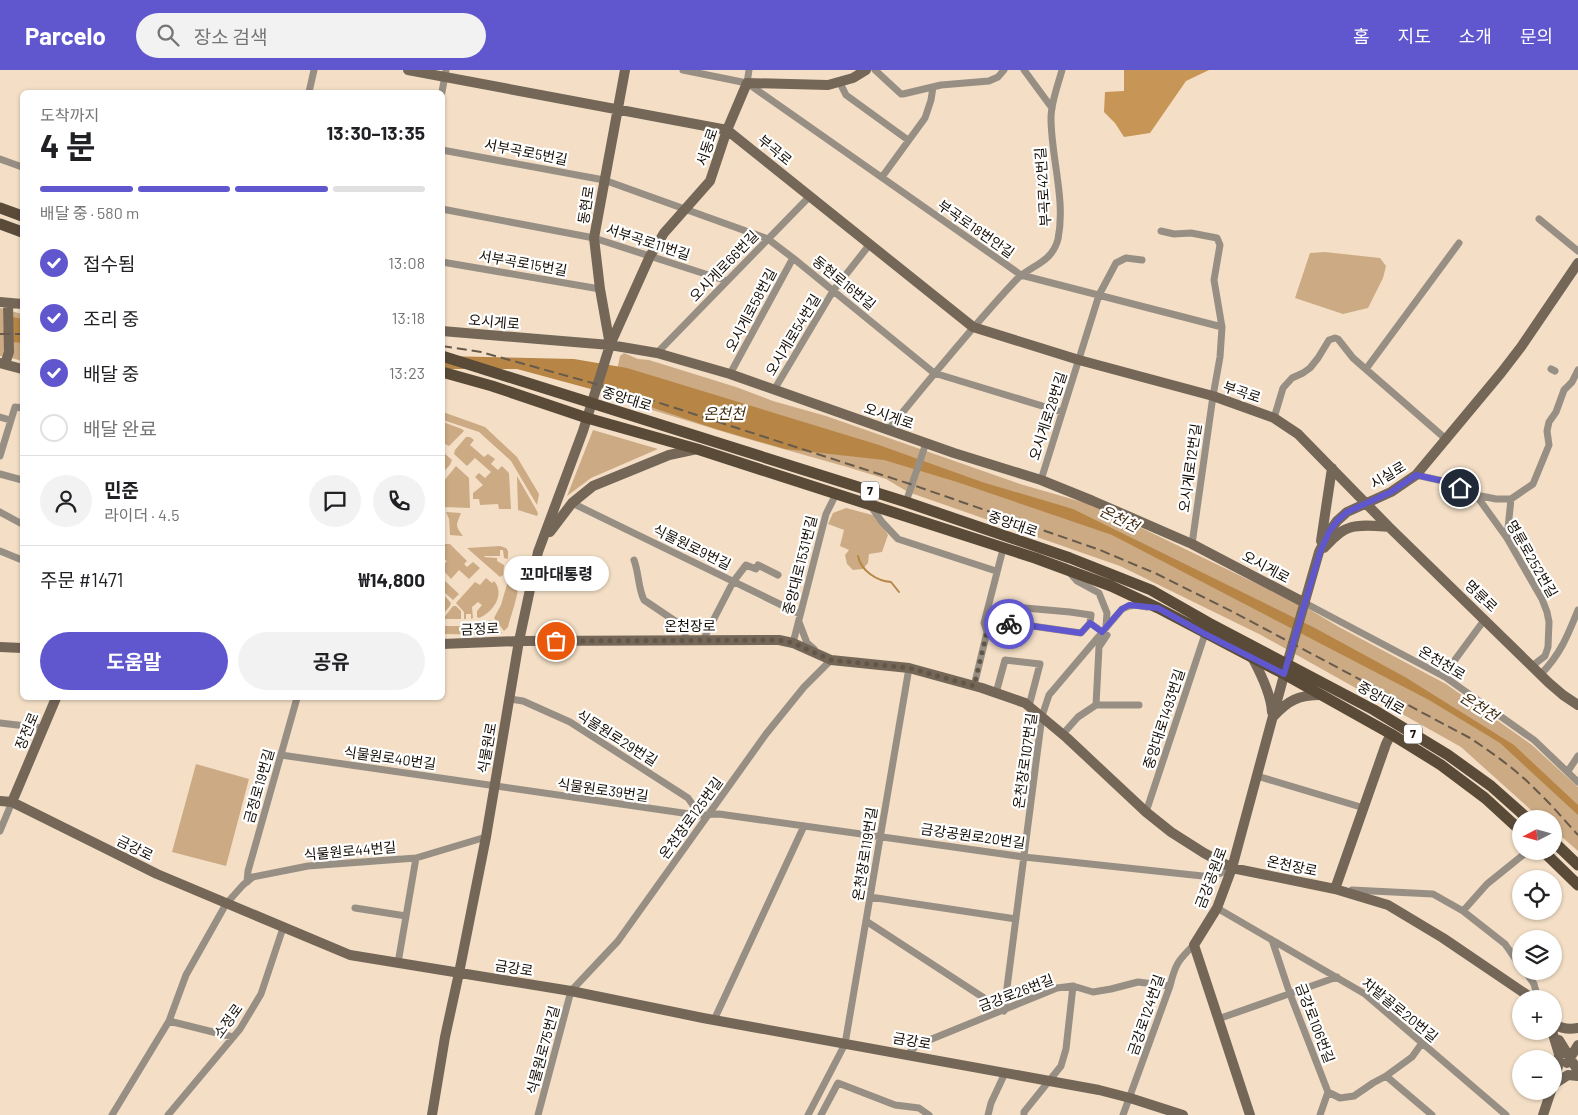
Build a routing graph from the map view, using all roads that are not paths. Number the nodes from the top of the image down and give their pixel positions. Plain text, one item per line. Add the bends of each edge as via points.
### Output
1 (314, 70) edge
2 (408, 70) edge
3 (625, 70) edge
4 (683, 70) edge
5 (749, 70) edge
6 (866, 70) edge
7 (875, 70) edge
8 (1004, 70) edge
9 (1024, 70) edge
10 (1062, 70) edge
11 (445, 73) edge
12 (747, 83) junction
13 (840, 83) junction
14 (933, 87) junction
15 (309, 90) edge
16 (442, 90) edge
17 (1052, 108) junction
18 (618, 109) junction
19 (728, 130) junction
20 (908, 140) junction
21 (445, 151) edge
22 (0, 159) edge
23 (20, 166) edge
24 (882, 177) junction
25 (604, 180) junction
26 (810, 196) junction
27 (0, 208) edge
28 (686, 209) junction
29 (445, 210) edge
30 (20, 215) edge
31 (1539, 220) dead end
32 (0, 224) edge
33 (20, 231) edge
34 (1161, 231) dead end
35 (594, 238) junction
36 (768, 239) junction
37 (1459, 243) dead end
38 (870, 244) junction
39 (1578, 251) edge
40 (650, 256) junction
41 (793, 258) junction
42 (1142, 260) dead end
43 (445, 263) edge
44 (1578, 263) edge
45 (1021, 276) junction
46 (727, 281) junction
47 (600, 289) junction
48 (834, 291) junction
49 (1099, 296) junction
50 (20, 304) edge
51 (6, 305) edge
52 (973, 327) junction
53 (1222, 327) junction
54 (445, 331) edge
55 (610, 345) junction
56 (657, 353) junction
57 (445, 357) edge
58 (1079, 360) junction
59 (2, 363) edge
60 (20, 368) edge
61 (1366, 369) junction
62 (1578, 370) edge
63 (445, 373) edge
64 (934, 373) junction
65 (730, 374) junction
66 (774, 390) junction
67 (1213, 396) junction
68 (593, 399) junction
69 (20, 408) edge
70 (1062, 412) junction
71 (0, 417) edge
72 (587, 418) junction
73 (1274, 418) junction
74 (10, 420) junction
75 (888, 430) junction
76 (1447, 440) junction
77 (926, 443) junction
78 (697, 450) junction
79 (0, 456) edge
80 (1332, 468) junction
81 (0, 474) edge
82 (1416, 475) junction
83 (20, 479) edge
84 (1041, 480) junction
85 (836, 494) junction
86 (1476, 495) junction
87 (1511, 499) junction
88 (906, 502) junction
89 (572, 503) junction
90 (1366, 504) junction
91 (869, 505) junction
92 (0, 512) edge
93 (20, 523) edge
94 (1389, 527) junction
95 (1507, 538) junction
96 (1192, 544) junction
97 (1003, 549) junction
98 (0, 551) edge
99 (538, 552) junction
100 (1320, 552) junction
101 (20, 559) edge
102 (634, 560) dead end
103 (1067, 569) junction
104 (996, 571) junction
105 (778, 575) dead end
106 (733, 582) junction
107 (1304, 605) junction
108 (1025, 608) dead end
109 (1158, 608) junction
110 (1578, 610) edge
111 (799, 618) junction
112 (1091, 619) junction
113 (1485, 619) junction
114 (1104, 629) junction
115 (987, 632) junction
116 (1205, 634) junction
117 (686, 640) junction
118 (703, 640) junction
119 (519, 641) junction
120 (793, 643) junction
121 (445, 644) edge
122 (0, 647) edge
123 (20, 648) edge
124 (819, 655) junction
125 (1253, 659) junction
126 (831, 660) junction
127 (1532, 666) junction
128 (909, 668) junction
129 (1286, 669) junction
130 (1541, 674) junction
131 (1443, 676) junction
132 (974, 686) junction
133 (996, 693) junction
134 (1321, 695) junction
135 (510, 699) junction
136 (55, 700) edge
137 (296, 700) edge
138 (1096, 705) junction
139 (1139, 705) dead end
140 (1029, 706) junction
141 (1578, 706) edge
142 (1042, 716) junction
143 (1273, 717) junction
144 (0, 723) edge
145 (43, 728) junction
146 (1391, 734) junction
147 (1062, 735) junction
148 (281, 755) junction
149 (1578, 756) edge
150 (1568, 771) junction
151 (1257, 776) junction
152 (1578, 782) edge
153 (495, 787) junction
154 (0, 801) edge
155 (12, 802) junction
156 (1364, 808) junction
157 (1518, 810) edge
158 (1146, 812) junction
159 (704, 815) junction
160 (1512, 823) edge
161 (804, 826) junction
162 (0, 831) edge
163 (880, 836) junction
164 (486, 837) junction
165 (1562, 850) edge
166 (1024, 857) junction
167 (416, 858) junction
168 (1517, 860) edge
169 (1553, 860) edge
170 (1578, 865) edge
171 (1232, 868) junction
172 (247, 882) junction
173 (1578, 885) edge
174 (1335, 889) junction
175 (870, 897) junction
176 (226, 904) junction
177 (355, 908) dead end
178 (1217, 908) junction
179 (1463, 911) junction
180 (406, 916) junction
181 (1016, 919) junction
182 (866, 921) junction
183 (283, 928) junction
184 (1272, 940) junction
185 (1194, 945) junction
186 (1512, 954) edge
187 (398, 963) junction
188 (459, 973) junction
189 (1337, 977) junction
190 (1073, 986) junction
191 (1170, 986) junction
192 (1520, 990) edge
193 (572, 991) junction
194 (1290, 994) junction
195 (1004, 1011) junction
196 (1218, 1019) junction
197 (714, 1020) junction
198 (169, 1021) junction
199 (1562, 1028) edge
200 (1578, 1028) edge
201 (233, 1037) junction
202 (1559, 1040) edge
203 (845, 1044) junction
204 (1422, 1044) junction
205 (1578, 1045) edge
206 (908, 1054) junction
207 (1570, 1058) junction
208 (1562, 1070) edge
209 (1578, 1071) edge
210 (1005, 1073) junction
211 (1386, 1076) junction
212 (1578, 1076) edge
213 (1562, 1078) edge
214 (1050, 1081) junction
215 (1328, 1092) junction
216 (1130, 1098) junction
217 (1548, 1100) edge
218 (112, 1115) edge
219 (168, 1115) edge
220 (432, 1115) edge
221 (538, 1115) edge
222 (808, 1115) edge
223 (821, 1115) edge
224 (928, 1115) edge
225 (988, 1115) edge
226 (1024, 1115) edge
227 (1123, 1115) edge
228 (1183, 1115) edge
229 (1250, 1115) edge
230 (1320, 1115) edge
231 (1432, 1115) edge
232 (1506, 1115) edge
233 (1543, 1115) edge

1 - 15 street
2 - 11 main road, 부곡로
3 - 18 main road, 동현로
4 - 12 street
5 - 12 street
6 - 13 main road
7 - 14 street via 904,94
8 - 14 street via 998,78 989,81
9 - 17 street
10 - 17 street, 부곡로42번길
11 - 16 street
11 - 18 main road, 부곡로
12 - 13 main road
12 - 19 main road, 서동로
12 - 24 street, 부곡로18번안길
13 - 20 street via 846,95
14 - 20 street via 925,118
17 - 45 street, 부곡로42번길 via 1050,117 1060,224 1057,241 1046,259
18 - 19 main road, 부곡로
18 - 25 main road, 동현로
19 - 26 main road, 부곡로
19 - 28 main road, 서동로 via 710,181
20 - 24 street
21 - 25 street, 서부곡로5번길
22 - 23 street
24 - 45 street, 부곡로18번안길
25 - 28 street, 동현로16번길
25 - 35 main road, 동현로
26 - 36 street, 오시게로66번길
26 - 38 main road, 부곡로
27 - 30 main road
28 - 36 street, 동현로16번길
28 - 40 main road, 서동로 via 664,233
29 - 35 street, 서부곡로11번길
31 - 39 street
32 - 33 main road
34 - 53 street, 오시게로12번길 via 1218,239 1220,245 1214,280
35 - 40 street, 서부곡로11번길
35 - 47 main road, 동현로
36 - 41 street, 동현로16번길
36 - 46 street, 오시게로66번길
37 - 61 street
38 - 48 street, 오시게로54번길
38 - 52 main road, 부곡로
40 - 46 street, 서부곡로11번길
40 - 55 main road, 서동로
41 - 48 street, 동현로16번길
41 - 65 street, 오시게로58번길
42 - 49 street via 1126,258 1116,263
43 - 47 street, 서부곡로15번길
44 - 76 main road, 시실로 via 1521,347
45 - 49 street, 부곡로18번안길
45 - 52 street, 부곡로42번길
46 - 56 street, 오시게로66번길
47 - 55 main road, 동현로
48 - 64 street, 동현로16번길
48 - 66 street, 오시게로54번길
49 - 53 street, 부곡로18번안길
49 - 58 street
50 - 51 main road
51 - 59 main road via 9,352
52 - 58 main road, 부곡로
52 - 64 street, 부곡로42번길
53 - 67 street, 오시게로12번길
54 - 55 main road, 오시게로
55 - 56 main road, 오시게로
55 - 68 main road, 서동로
56 - 65 main road, 오시게로
57 - 68 main road, 중앙대로 / 7
58 - 67 main road, 부곡로
58 - 70 street, 오시게로28번길
59 - 60 main road
61 - 73 street via 1338,339 1332,338 1310,368 1292,378 1283,388
61 - 76 street
62 - 87 street via 1564,390 1547,427 1549,445 1532,484
63 - 72 main road, 중앙대로 / 7
64 - 70 street, 동현로16번길
64 - 75 street, 부곡로42번길
65 - 66 main road, 오시게로
66 - 75 main road, 오시게로
67 - 73 main road, 부곡로
67 - 96 street, 오시게로12번길
68 - 72 main road, 식물원로
68 - 88 main road, 중앙대로 / 7 via 700,437
69 - 74 street via 15,407
70 - 84 street, 오시게로28번길
71 - 74 street
72 - 78 main road, 중앙대로 / 7
72 - 99 main road, 식물원로
73 - 80 main road, 부곡로 via 1298,434
74 - 79 street
75 - 77 main road, 오시게로
76 - 82 main road, 시실로
77 - 84 main road, 오시게로
77 - 88 street
78 - 85 main road, 중앙대로 / 7
78 - 89 main road via 668,455 593,486
80 - 90 main road, 부곡로
80 - 100 main road
81 - 83 street
82 - 86 street via 1443,481
82 - 90 main road, 시실로
84 - 96 main road, 오시게로
85 - 91 main road, 중앙대로 / 7
85 - 111 street, 중앙대로1531번길 via 826,514
86 - 87 street
86 - 95 street, 명륜로252번길
87 - 95 street
88 - 129 main road, 중앙대로 / 7 via 1070,558 1151,590
89 - 99 main road
89 - 106 street, 식물원로9번길
90 - 94 main road, 명륜로
90 - 100 main road, 시실로 via 1347,512 1337,521
91 - 97 main road, 중앙대로 / 7
91 - 104 street via 898,539
92 - 93 street
94 - 100 main road via 1349,528
94 - 113 main road, 명륜로
95 - 127 street, 명륜로252번길 via 1542,599 1549,622 1546,653
96 - 107 main road, 오시게로
97 - 103 main road, 중앙대로 / 7
97 - 104 street
98 - 101 street
99 - 119 main road, 식물원로
100 - 107 main road, 시실로
102 - 117 street via 644,600 684,627
103 - 109 main road, 중앙대로 / 7
103 - 114 street via 1077,582 1099,593 1107,613
104 - 115 street via 984,623
105 - 106 street via 758,565 756,569 746,565
106 - 111 street, 식물원로9번길
106 - 118 street
107 - 129 main road, 시실로
107 - 131 street, 온천천로
108 - 112 street
109 - 114 street, 온천장로107번길 via 1129,605
109 - 116 main road, 중앙대로 / 7
110 - 130 street via 1563,645
111 - 120 street, 중앙대로1531번길
111 - 124 street via 807,643
112 - 114 street
112 - 115 street via 1081,633 1018,624 1000,625
113 - 127 main road, 명륜로
113 - 131 street
114 - 138 street via 1106,635 1099,647
114 - 142 street, 온천장로107번길 via 1049,695
115 - 132 street
116 - 125 main road, 중앙대로 / 7
116 - 158 street, 중앙대로1493번길
117 - 118 main road, 온천장로
117 - 119 main road, 온천장로
118 - 120 main road, 온천장로 via 779,640
119 - 121 main road, 금정로
119 - 135 main road, 식물원로
120 - 124 main road, 온천장로
122 - 123 main road
124 - 126 main road, 온천장로
125 - 129 main road, 중앙대로 / 7
125 - 143 main road via 1272,705
126 - 128 main road, 온천장로
126 - 159 street, 온천장로125번길 via 779,712
127 - 130 main road, 명륜로
128 - 132 main road, 온천장로
128 - 163 street, 온천장로119번길
129 - 134 main road, 중앙대로 / 7
129 - 143 main road, 금강공원로
129 - 157 main road, 중앙대로 / 7 via 1374,710 1448,755
130 - 141 main road, 명륜로
131 - 150 street, 온천천로 via 1534,740
132 - 133 main road, 온천장로
133 - 140 main road, 온천장로
133 - 140 street via 1005,660 1040,664
134 - 143 main road via 1292,700
134 - 146 main road, 중앙대로 / 7
135 - 153 main road, 식물원로
135 - 159 street, 식물원로29번길 via 570,722 688,798
136 - 145 main road, 장전로
137 - 148 street, 금정로19번길
138 - 139 street, 중앙대로1493번길
138 - 147 street via 1078,717
140 - 142 main road, 온천장로
142 - 147 main road, 온천장로
142 - 166 street, 온천장로107번길
143 - 151 main road, 금강공원로
144 - 145 street
145 - 155 main road, 장전로
146 - 156 main road
146 - 160 main road, 중앙대로 / 7 via 1456,776
147 - 158 main road, 온천장로
148 - 153 street, 식물원로40번길
148 - 172 street, 금정로19번길
149 - 150 street
150 - 152 street, 온천천로
151 - 156 street
151 - 171 main road, 금강공원로
153 - 159 street, 식물원로39번길
153 - 164 main road, 식물원로
154 - 155 main road, 금강로
155 - 162 street, 장전로
155 - 176 main road, 금강로 via 157,874
156 - 174 main road
158 - 171 main road, 온천장로 via 1171,832
159 - 161 street, 금강공원로20번길 via 719,814
159 - 193 street, 온천장로125번길 via 618,941
161 - 163 street, 금강공원로20번길
161 - 197 street
163 - 166 street, 금강공원로20번길
163 - 175 street, 온천장로119번길
164 - 167 street, 식물원로44번길
164 - 188 main road, 식물원로
165 - 170 main road
166 - 171 street, 금강공원로20번길 via 1212,877
166 - 181 street, 온천장로107번길
167 - 172 street, 식물원로44번길 via 308,866 254,877
167 - 180 street
168 - 179 street via 1487,884
169 - 173 main road
171 - 174 main road, 온천장로
171 - 178 main road, 금강공원로
172 - 176 street, 식물원로44번길
174 - 179 street via 1433,894
174 - 192 main road, 온천장로 via 1388,905
175 - 181 street
175 - 182 street, 온천장로119번길
176 - 183 main road, 금강로
176 - 198 street, 식물원로44번길 via 186,975
177 - 180 street
178 - 184 street, 차밭골로20번길
178 - 185 main road, 금강공원로
179 - 186 street via 1505,944
180 - 187 street
181 - 195 street, 온천장로107번길
182 - 195 street
182 - 203 street, 온천장로119번길
183 - 187 main road, 금강로 via 350,955
183 - 201 street, 소정로 via 261,994
184 - 189 street, 차밭골로20번길
184 - 194 street, 금강로106번길
185 - 191 street, 금강로124번길 via 1175,967
185 - 196 main road
187 - 188 main road, 금강로
188 - 193 main road, 금강로
188 - 220 main road, 식물원로 via 444,1036
189 - 194 street
189 - 204 street, 차밭골로20번길 via 1365,994
190 - 191 street, 금강로26번길 via 1093,992 1138,982
190 - 195 street, 금강로26번길 via 1057,988
190 - 214 street via 1066,1049 1061,1066
191 - 216 street, 금강로124번길
193 - 197 main road, 금강로
193 - 221 street, 식물원로75번길
194 - 196 street
194 - 215 street, 금강로106번길
195 - 206 street, 금강로26번길 via 918,1045
196 - 229 main road
197 - 203 main road, 금강로
198 - 201 street
198 - 218 street, 식물원로44번길
199 - 200 main road
201 - 219 street, 소정로
202 - 207 main road
203 - 206 main road, 금강로
203 - 222 street, 온천장로119번길
204 - 211 street
204 - 232 street, 차밭골로20번길
205 - 207 main road
206 - 210 main road, 금강로
207 - 208 main road
207 - 209 main road
210 - 214 main road, 금강로
210 - 225 street
211 - 215 street via 1354,1096 1340,1098
211 - 231 street
212 - 213 main road
214 - 216 main road, 금강로
214 - 226 street
215 - 230 street
216 - 227 street, 금강로124번길
216 - 228 main road, 금강로
217 - 233 main road
223 - 224 street via 838,1083 895,1105 919,1108

